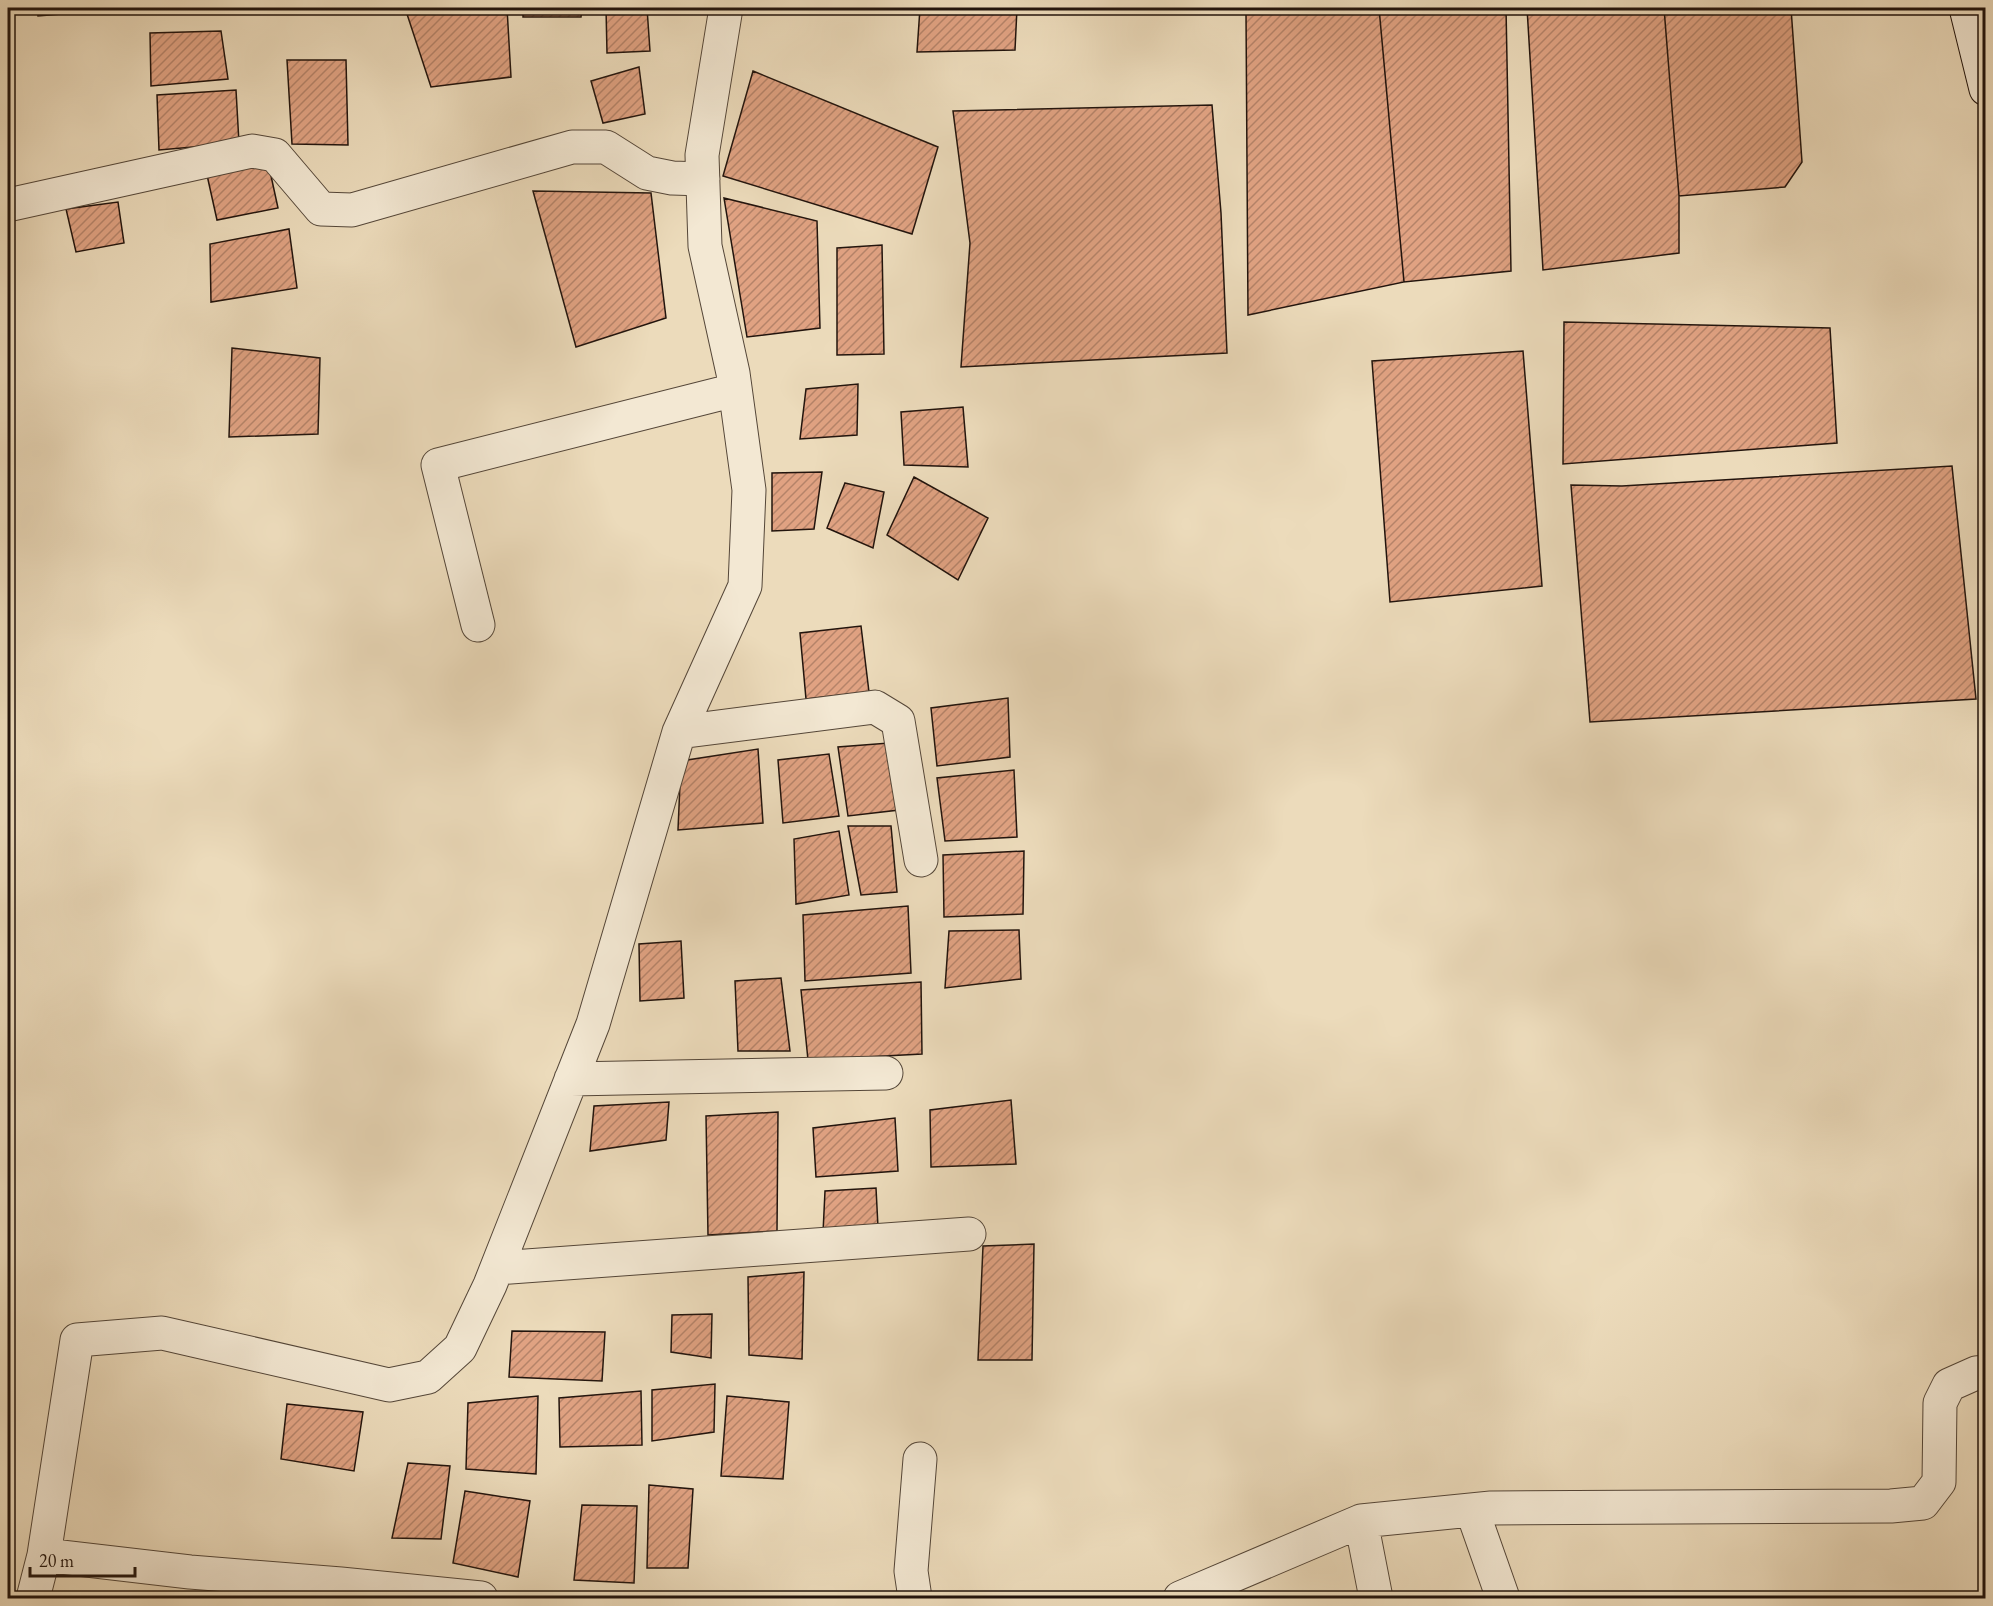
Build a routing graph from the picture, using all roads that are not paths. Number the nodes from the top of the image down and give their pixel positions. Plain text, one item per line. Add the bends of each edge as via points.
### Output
1 (726, 8) edge
2 (1966, 8) edge
3 (1986, 89) edge
4 (703, 178) junction
5 (8, 205) edge
6 (735, 390) junction
7 (478, 625) dead end
8 (679, 732) junction
9 (921, 860) dead end
10 (886, 1073) dead end
11 (571, 1079) junction
12 (969, 1234) dead end
13 (497, 1268) junction
14 (1986, 1372) edge
15 (920, 1459) dead end
16 (1472, 1510) junction
17 (1361, 1521) junction
18 (44, 1555) junction
19 (33, 1599) edge
20 (482, 1599) edge
21 (915, 1599) edge
22 (1180, 1599) edge
23 (1376, 1599) edge
24 (1503, 1599) edge

1 - 4 street via 702,155
2 - 3 street
4 - 5 street via 672,178 646,172 606,147 572,147 352,210 321,209 275,155 252,151
4 - 6 street via 705,246
6 - 7 street via 438,465
6 - 8 street via 748,490 745,586
8 - 9 street via 875,706 898,721
8 - 11 street via 593,1024
10 - 11 street
11 - 13 street
12 - 13 street
13 - 18 street via 460,1348 428,1377 389,1385 162,1333 77,1340
14 - 16 street via 1976,1372 1948,1384 1940,1403 1939,1482 1923,1503
15 - 21 street via 911,1571
16 - 17 street
16 - 24 street
17 - 22 street
17 - 23 street
18 - 19 street
18 - 20 street

